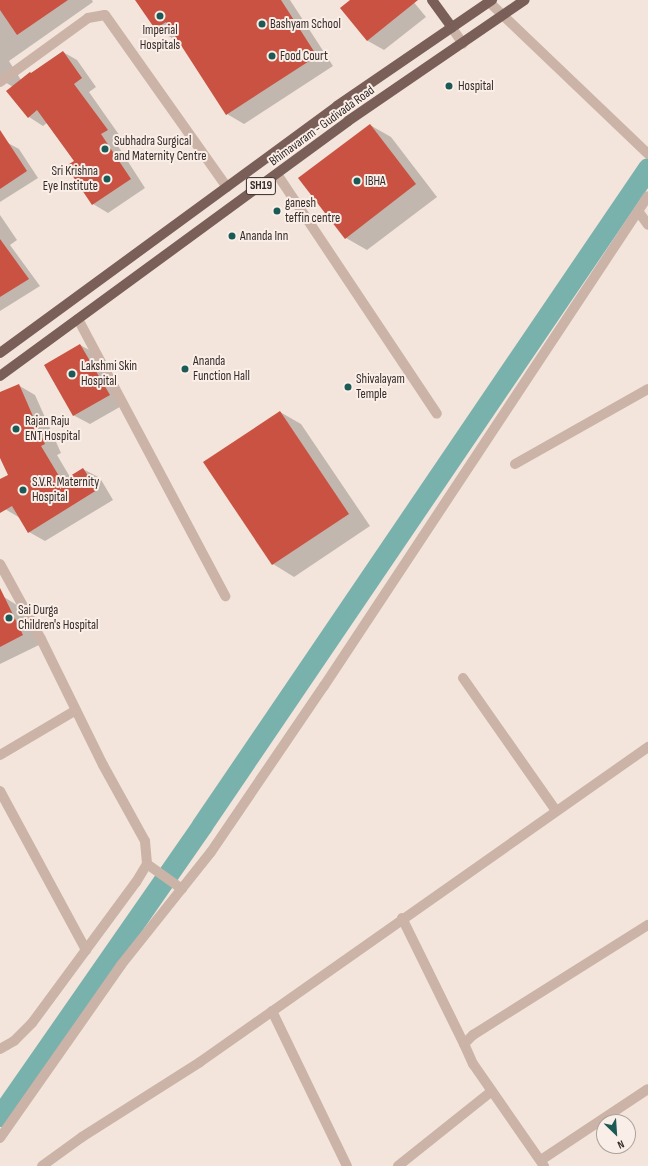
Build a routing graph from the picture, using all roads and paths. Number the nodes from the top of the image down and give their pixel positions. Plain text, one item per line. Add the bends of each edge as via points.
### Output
1 (432, 0) edge
2 (525, 0) edge
3 (490, 1) edge
4 (503, 16) junction
5 (452, 28) junction
6 (463, 44) junction
7 (0, 82) edge
8 (648, 154) edge
9 (277, 174) junction
10 (226, 187) junction
11 (648, 196) edge
12 (638, 212) junction
13 (648, 226) edge
14 (78, 319) junction
15 (0, 353) edge
16 (0, 376) edge
17 (648, 389) edge
18 (437, 414) dead end
19 (515, 464) dead end
20 (0, 564) edge
21 (225, 596) dead end
22 (463, 678) dead end
23 (76, 710) junction
24 (648, 747) edge
25 (0, 755) edge
26 (0, 791) edge
27 (556, 811) junction
28 (148, 864) junction
29 (181, 888) junction
30 (402, 918) junction
31 (648, 925) edge
32 (86, 950) junction
33 (272, 1011) junction
34 (464, 1044) junction
35 (0, 1049) edge
36 (648, 1090) edge
37 (492, 1091) junction
38 (0, 1138) edge
39 (543, 1163) edge
40 (42, 1166) edge
41 (348, 1166) edge
42 (398, 1166) edge

1 - 5 main road
2 - 4 main road, Bhimavaram - Gudivada Road / SH19
3 - 4 street
3 - 5 main road, Bhimavaram - Gudivada Road / SH19
4 - 6 main road, Bhimavaram - Gudivada Road / SH19
4 - 8 street
5 - 6 street
5 - 10 main road, Bhimavaram - Gudivada Road / SH19 via 337,106
6 - 9 main road, Bhimavaram - Gudivada Road / SH19 via 348,121
7 - 10 street via 88,18 105,15
9 - 14 main road, Bhimavaram - Gudivada Road / SH19
9 - 18 street
10 - 15 main road, Bhimavaram - Gudivada Road / SH19
11 - 12 street
12 - 13 street
12 - 29 street via 320,692 211,852
14 - 16 main road, Bhimavaram - Gudivada Road / SH19
14 - 21 street
17 - 19 street
20 - 23 street
22 - 27 street
23 - 25 street
23 - 28 street via 145,841
24 - 27 street
26 - 32 street
27 - 30 street
28 - 29 street
28 - 32 street
29 - 38 street via 121,965
30 - 33 street
30 - 34 street
31 - 34 street via 473,1035
32 - 35 street via 32,1023 14,1041
33 - 40 street via 200,1062 82,1137
33 - 41 street
34 - 37 street via 473,1064
36 - 39 street
37 - 39 street
37 - 42 street

